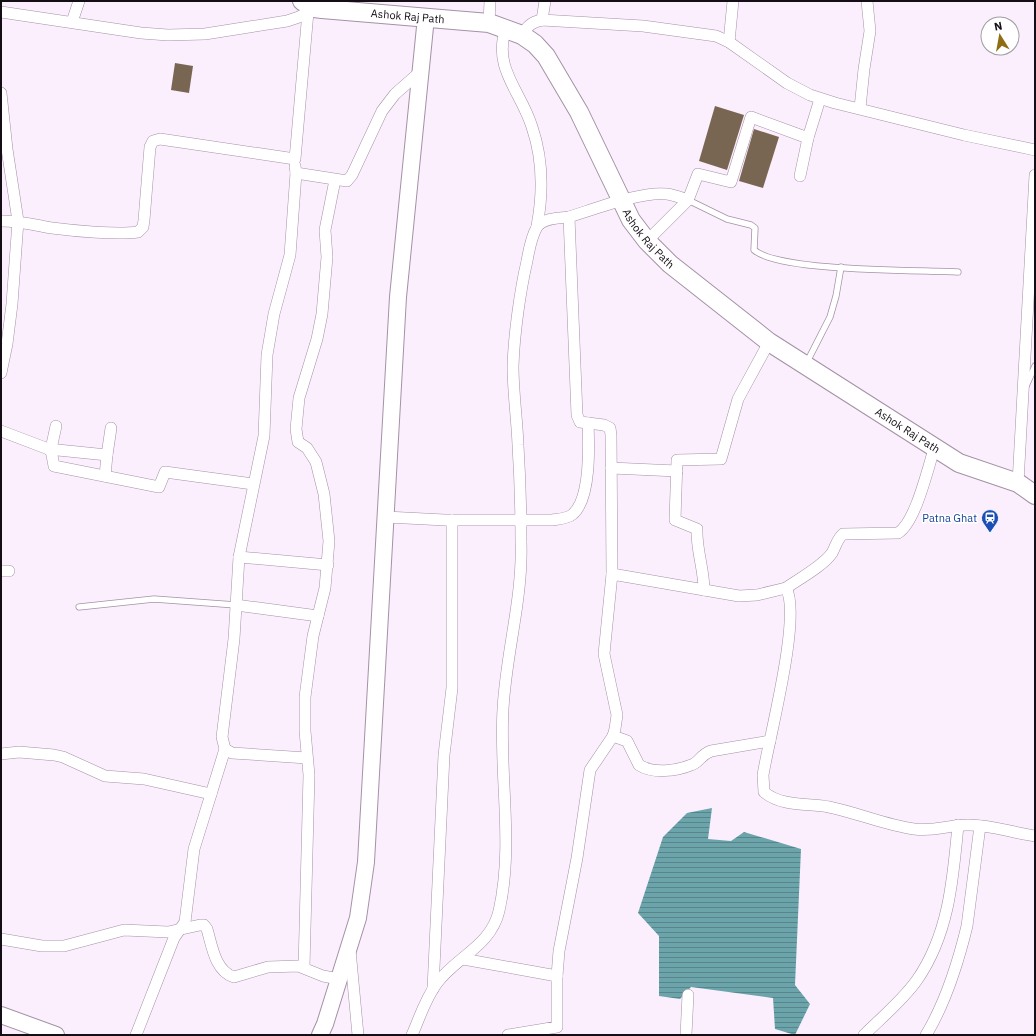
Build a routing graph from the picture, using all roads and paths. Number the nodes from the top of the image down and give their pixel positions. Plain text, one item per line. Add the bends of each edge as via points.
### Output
1 (79, 1) edge
2 (490, 1) edge
3 (545, 1) edge
4 (733, 1) edge
5 (867, 1) edge
6 (312, 5) edge
7 (1, 12) edge
8 (426, 17) junction
9 (542, 20) junction
10 (72, 22) junction
11 (497, 26) junction
12 (522, 35) junction
13 (729, 42) junction
14 (420, 72) junction
15 (1, 93) edge
16 (820, 99) junction
17 (860, 108) junction
18 (808, 138) junction
19 (1035, 150) edge
20 (295, 159) junction
21 (296, 173) junction
22 (800, 176) dead end
23 (1035, 176) edge
24 (334, 180) junction
25 (688, 200) junction
26 (621, 202) junction
27 (569, 216) junction
28 (1, 221) edge
29 (18, 221) junction
30 (537, 226) junction
31 (647, 241) junction
32 (841, 267) junction
33 (958, 272) dead end
34 (769, 342) junction
35 (806, 364) junction
36 (1035, 366) edge
37 (1, 373) edge
38 (1023, 392) junction
39 (588, 424) junction
40 (56, 426) dead end
41 (111, 428) dead end
42 (1, 431) edge
43 (934, 446) junction
44 (49, 449) junction
45 (107, 455) junction
46 (611, 468) junction
47 (677, 471) junction
48 (105, 476) junction
49 (1018, 483) junction
50 (253, 484) junction
51 (1035, 495) edge
52 (386, 517) junction
53 (452, 520) junction
54 (520, 520) junction
55 (239, 557) junction
56 (328, 565) junction
57 (612, 574) junction
58 (786, 588) junction
59 (704, 590) junction
60 (236, 605) junction
61 (80, 607) dead end
62 (318, 616) junction
63 (613, 736) junction
64 (770, 741) junction
65 (225, 749) junction
66 (1, 754) edge
67 (307, 758) junction
68 (211, 794) junction
69 (958, 825) junction
70 (980, 826) junction
71 (1035, 836) edge
72 (180, 930) junction
73 (1, 938) edge
74 (350, 944) junction
75 (463, 959) junction
76 (304, 967) junction
77 (557, 976) junction
78 (339, 979) junction
79 (433, 989) junction
80 (688, 995) dead end
81 (1, 1015) edge
82 (557, 1031) edge
83 (56, 1035) edge
84 (136, 1035) edge
85 (320, 1035) edge
86 (358, 1035) edge
87 (412, 1035) edge
88 (508, 1035) edge
89 (686, 1035) edge
90 (864, 1035) edge
91 (926, 1035) edge

1 - 10 street
2 - 11 street
3 - 9 street
4 - 13 street
5 - 17 street via 870,31
6 - 8 main road, Ashok Raj Path
6 - 10 street via 287,21 206,34 141,33
6 - 20 street
7 - 10 street
8 - 11 main road, Ashok Raj Path
8 - 14 main road
9 - 12 street via 527,26
9 - 13 street via 656,27 716,36
11 - 12 main road, Ashok Raj Path
11 - 30 street via 503,62 529,118 538,155 542,194
12 - 26 main road, Ashok Raj Path via 546,56 558,76 579,112
13 - 16 street via 787,83
14 - 24 street via 395,94 382,111 352,176 347,180
14 - 52 main road via 398,297
15 - 29 street
16 - 17 street
16 - 18 street
17 - 19 street
18 - 22 street
18 - 25 street via 751,117 731,182 698,174
20 - 21 street
20 - 29 street via 160,139 153,141 150,147 144,220 143,227 138,232 53,228
21 - 24 street
21 - 50 street via 290,255 274,314 267,354 264,436
23 - 38 street
24 - 56 street via 325,230 327,257 322,314 299,398 296,429 298,442 313,455 322,488 328,528
25 - 26 street via 666,194
25 - 31 street
25 - 32 lane via 726,219 751,224 755,228 754,250 759,254 800,264
26 - 27 street
26 - 31 main road, Ashok Raj Path
27 - 30 street via 544,221
27 - 39 street via 577,415 580,422
28 - 29 street
29 - 37 street via 12,304
30 - 54 street via 524,274 513,366
31 - 34 main road, Ashok Raj Path via 670,264
32 - 33 lane
32 - 35 lane via 830,318
34 - 35 main road, Ashok Raj Path
34 - 47 street via 738,399 721,459 677,460
35 - 43 main road, Ashok Raj Path
36 - 38 lane
38 - 49 street
39 - 46 street via 610,428
39 - 54 street via 589,458 586,483 574,513 562,519
40 - 44 street
41 - 45 street
42 - 44 street
43 - 49 main road, Ashok Raj Path via 959,463
43 - 58 street via 913,513 904,529 898,533 843,534 825,559
44 - 45 street
44 - 48 street via 54,466
45 - 48 street
46 - 47 street
46 - 57 street
47 - 59 street via 675,520 697,529 696,543 701,558
48 - 50 street via 160,487 165,472
49 - 51 main road, Ashok Raj Path
50 - 55 street
52 - 53 street
52 - 74 main road via 366,862 358,918
53 - 54 street
53 - 79 street via 452,688 444,755
54 - 75 street via 522,544 519,587 503,706 506,818 501,899 492,930
55 - 56 street
55 - 60 street
56 - 62 street
57 - 59 street
57 - 63 street via 604,654 616,715
58 - 59 street via 747,596
58 - 64 street via 791,600 789,634
60 - 61 lane via 154,599
60 - 62 street
60 - 65 street via 222,737
62 - 67 street via 305,697
63 - 64 street via 627,741 639,765 652,770 692,765 703,754 711,751
63 - 77 street via 590,770
64 - 69 street via 763,784 764,792 777,800 828,807 917,830 934,831
65 - 67 street via 242,754
65 - 68 street
66 - 68 street via 19,752 54,755 106,776 144,779
67 - 76 street via 309,842
68 - 72 street via 192,856 188,913
69 - 70 street
69 - 90 street via 950,899 933,951 908,990
70 - 71 street
70 - 91 street via 963,942 944,999
72 - 73 street via 124,930 54,947
72 - 76 street via 204,925 223,971 234,977 268,968
72 - 84 street via 171,944
74 - 78 main road
74 - 86 street
75 - 77 street
75 - 79 street via 445,974
76 - 78 street via 323,976
77 - 82 street
78 - 85 main road
79 - 87 street
80 - 89 street
81 - 83 main road
82 - 88 street via 552,1029

